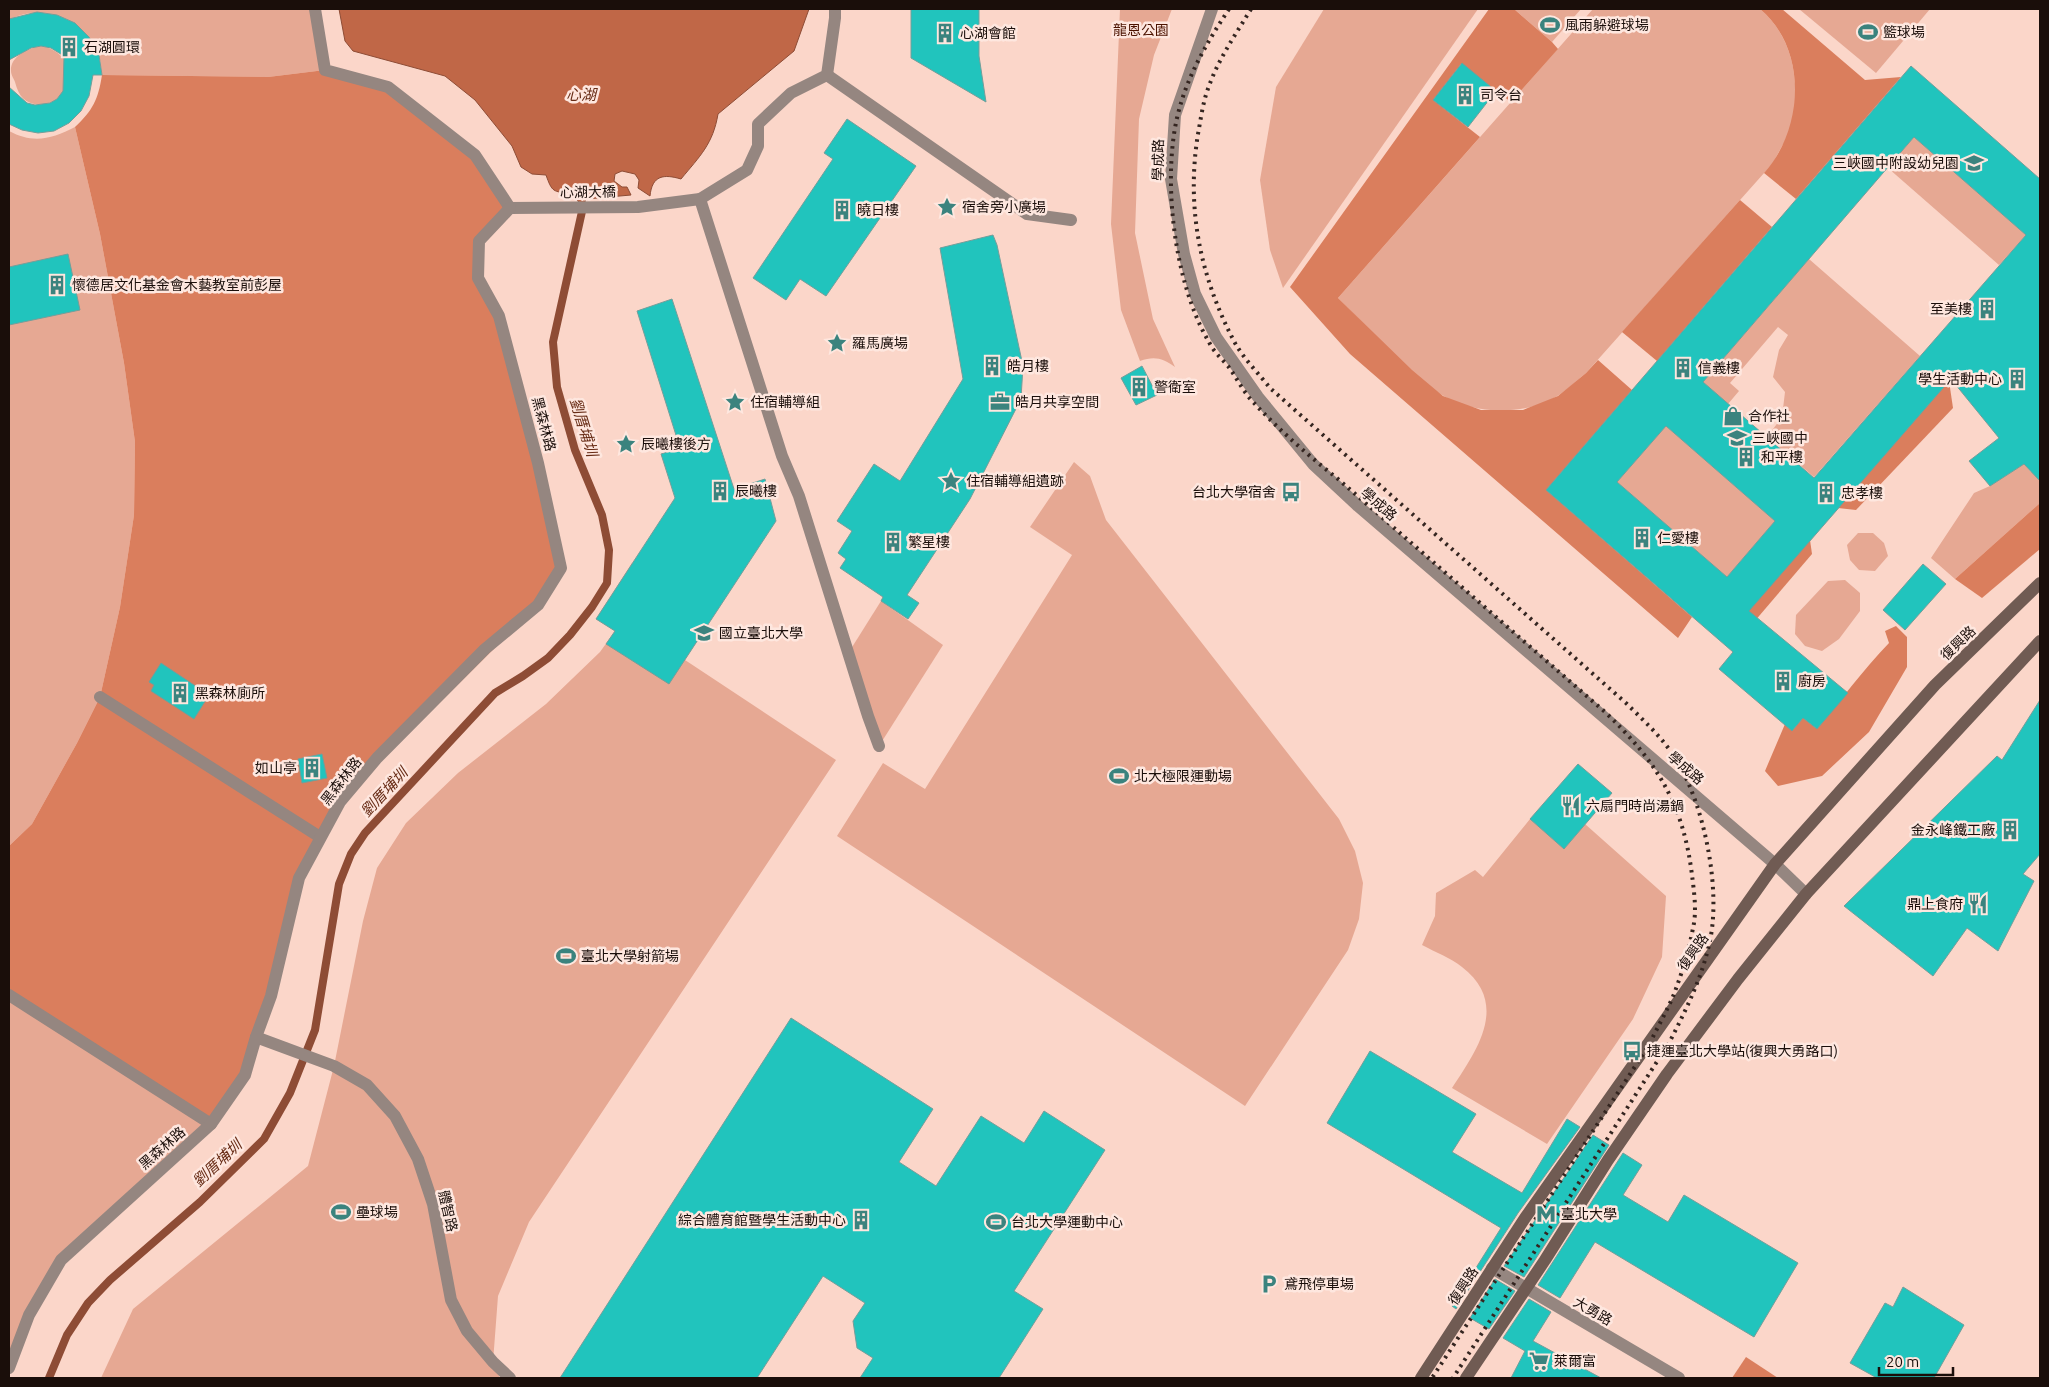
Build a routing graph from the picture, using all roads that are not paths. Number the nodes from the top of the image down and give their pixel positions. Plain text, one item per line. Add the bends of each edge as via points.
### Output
1 (315, 9) edge
2 (835, 9) edge
3 (1212, 9) edge
4 (827, 75) junction
5 (700, 199) junction
6 (510, 208) junction
7 (1071, 220) dead end
8 (2040, 583) edge
9 (2040, 641) edge
10 (100, 697) dead end
11 (880, 746) dead end
12 (320, 837) junction
13 (1774, 864) junction
14 (1806, 894) junction
15 (9, 994) edge
16 (256, 1037) junction
17 (211, 1124) junction
18 (1492, 1268) junction
19 (1525, 1289) junction
20 (9, 1368) edge
21 (510, 1378) edge
22 (1421, 1378) edge
23 (1466, 1378) edge
24 (1679, 1378) edge

1 - 6 street via 325,70 388,87 475,155
2 - 4 street
3 - 13 street, 學成路 via 1175,115 1171,179 1184,254 1195,294 1216,337 1258,398 1313,464
4 - 5 street via 791,93 758,124 758,146 746,170
4 - 7 street via 1027,214
5 - 6 street, 心湖大橋 via 638,207
5 - 11 street
6 - 12 street, 黑森林路 via 479,241 478,278 499,316 538,463 561,568 538,605 485,649 377,758 340,802
8 - 13 main road, 復興路 via 1935,685
9 - 14 main road
10 - 12 street
12 - 16 street, 黑森林路 via 299,878 272,996
13 - 14 street, 學成路
13 - 18 main road, 復興路
14 - 19 main road via 1667,1074
15 - 17 street
16 - 17 street, 黑森林路 via 245,1075
16 - 21 street, 體智路 via 334,1066 367,1085 395,1116 418,1159 433,1204 451,1300 468,1331
17 - 20 street, 黑森林路 via 61,1260 29,1315
18 - 19 street, 大勇路
18 - 22 main road, 復興路
19 - 23 main road
19 - 24 street, 大勇路

